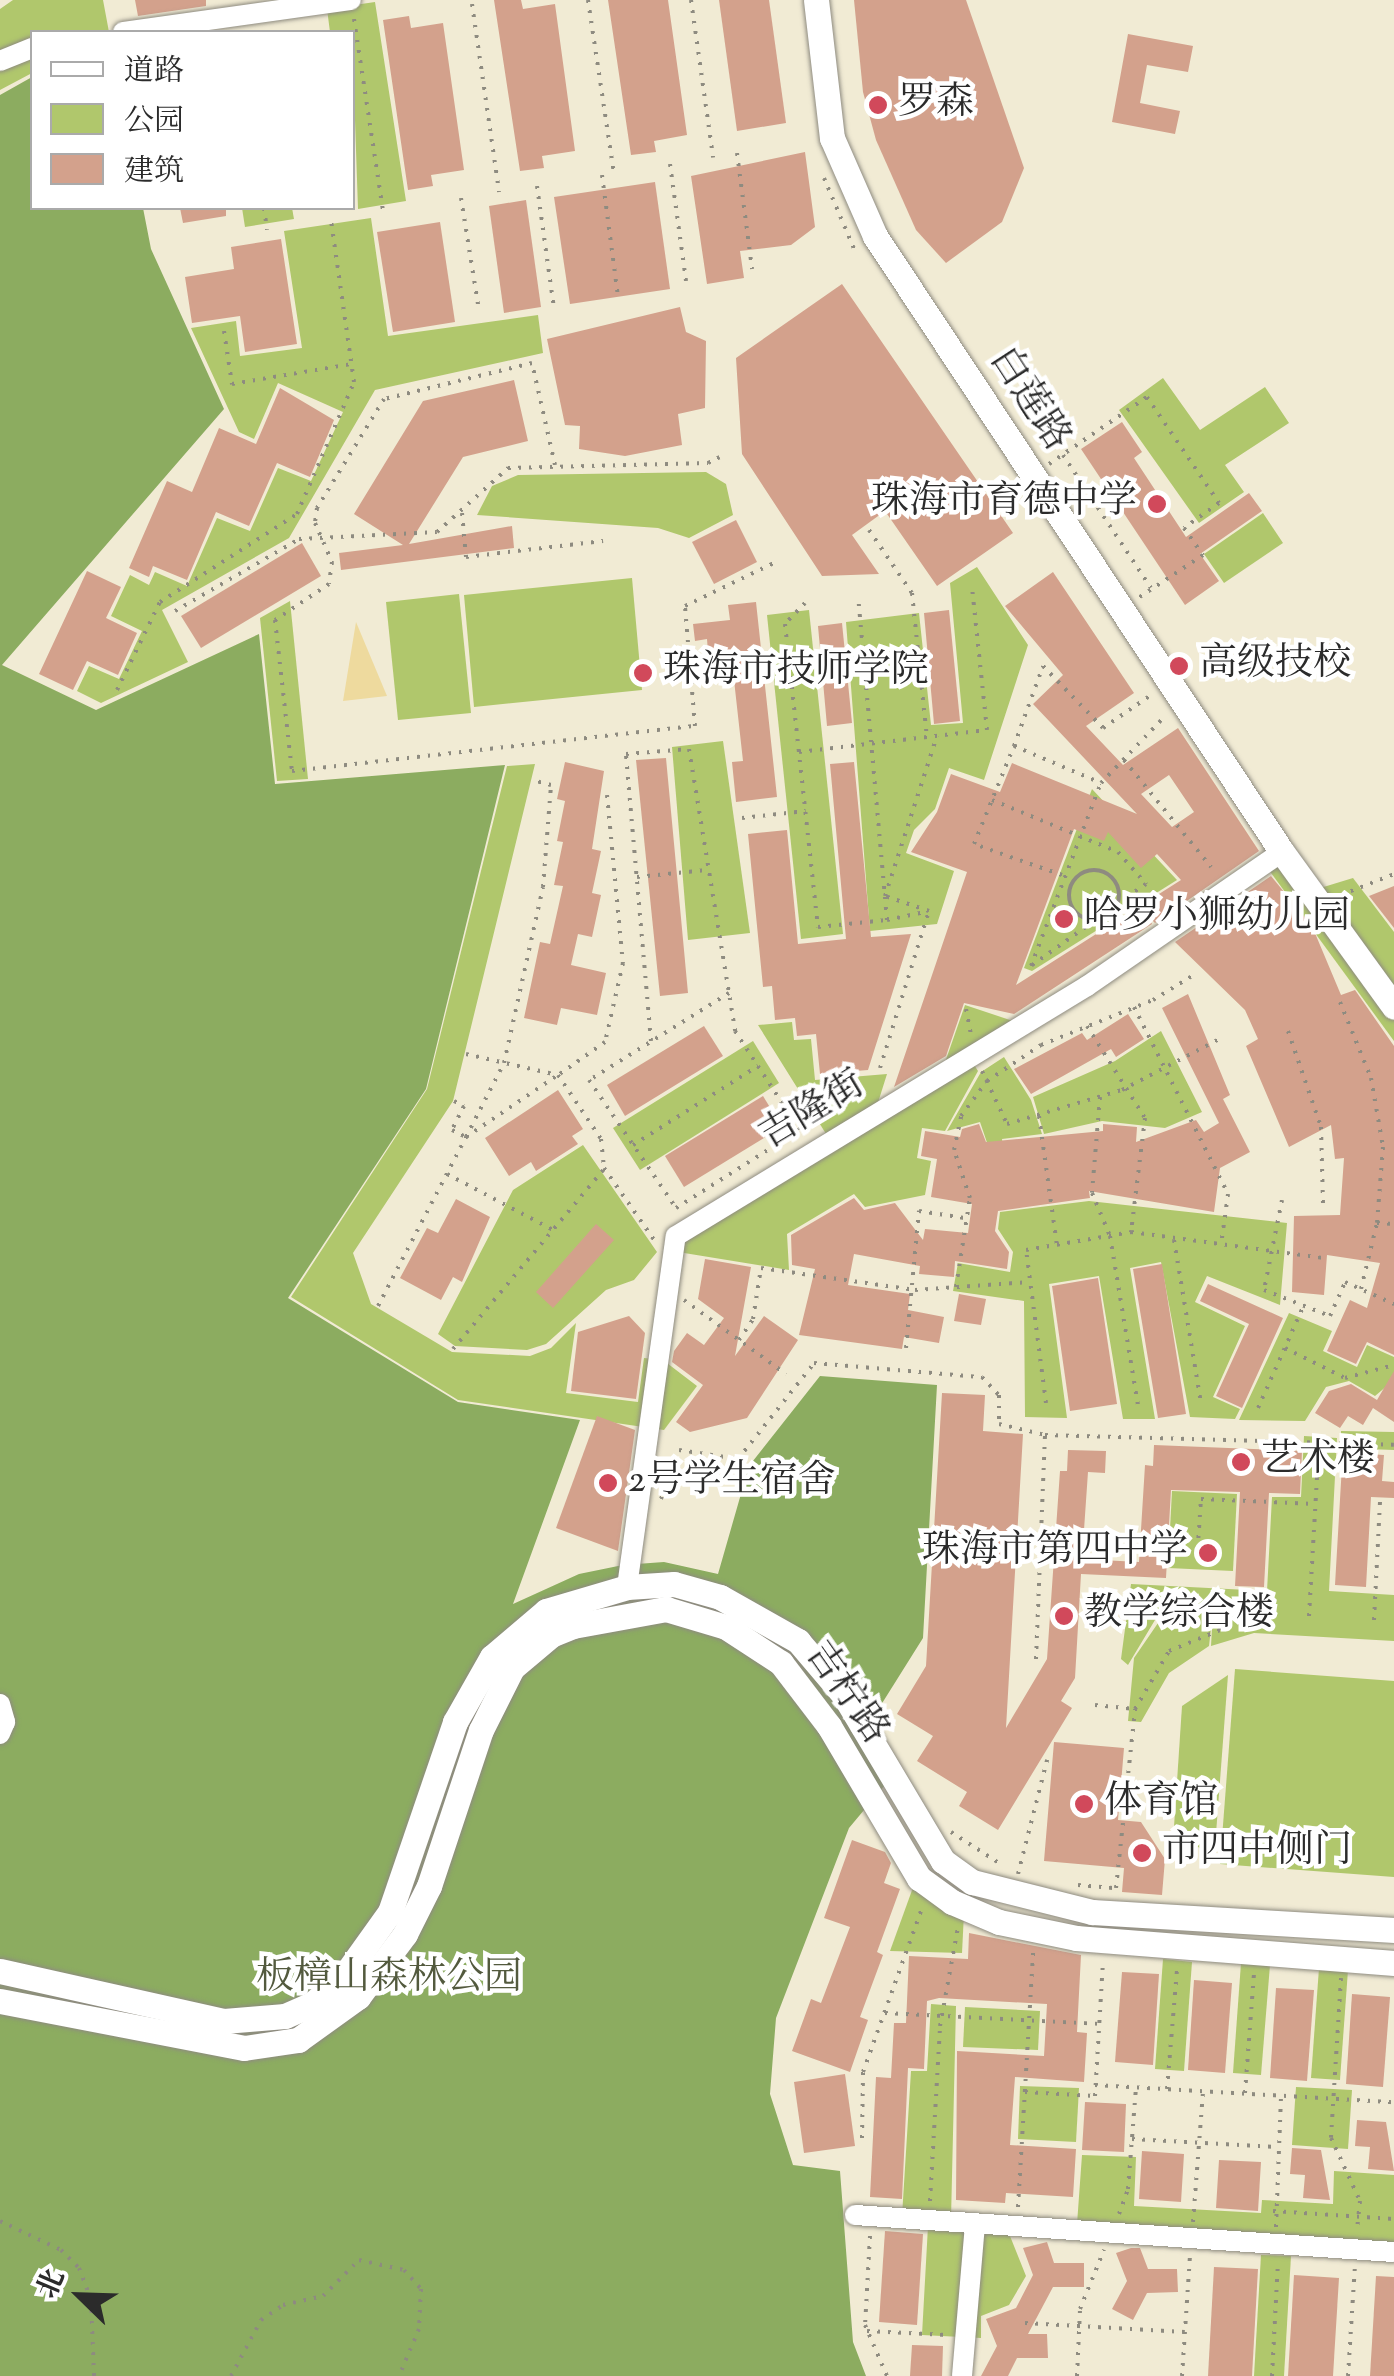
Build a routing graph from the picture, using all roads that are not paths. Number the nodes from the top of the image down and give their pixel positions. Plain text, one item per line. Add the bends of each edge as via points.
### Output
1 (816, 0) edge
2 (352, 9) edge
3 (143, 30) edge
4 (30, 49) edge
5 (0, 60) edge
6 (1282, 852) junction
7 (1394, 1007) edge
8 (627, 1586) junction
9 (0, 1704) edge
10 (0, 1734) edge
11 (1394, 1930) edge
12 (1394, 1963) edge
13 (0, 1971) edge
14 (0, 2001) edge
15 (863, 2216) road end
16 (975, 2224) junction
17 (1394, 2252) edge
18 (962, 2376) edge

1 - 6 main road, 白莲路 via 832,138 851,192
2 - 3 street
4 - 5 street
6 - 7 main road, 白莲路
6 - 8 street, 吉隆街 via 1087,986 676,1236
8 - 11 main road, 吉柠路 via 674,1584 720,1597 798,1641 844,1696 942,1861 972,1882 1007,1896 1092,1912
8 - 13 main road, 吉柠路 via 546,1611 492,1657 455,1722 390,1912 342,1980 312,2004 285,2016 224,2021
9 - 10 street
12 - 14 main road, 吉柠路 via 1076,1938 999,1922 952,1902 919,1878 829,1726 781,1663 726,1627 666,1610 573,1626 551,1635 512,1668 481,1730 429,1886 405,1934 358,1997 298,2040 244,2048
15 - 16 street
16 - 17 street
16 - 18 street

